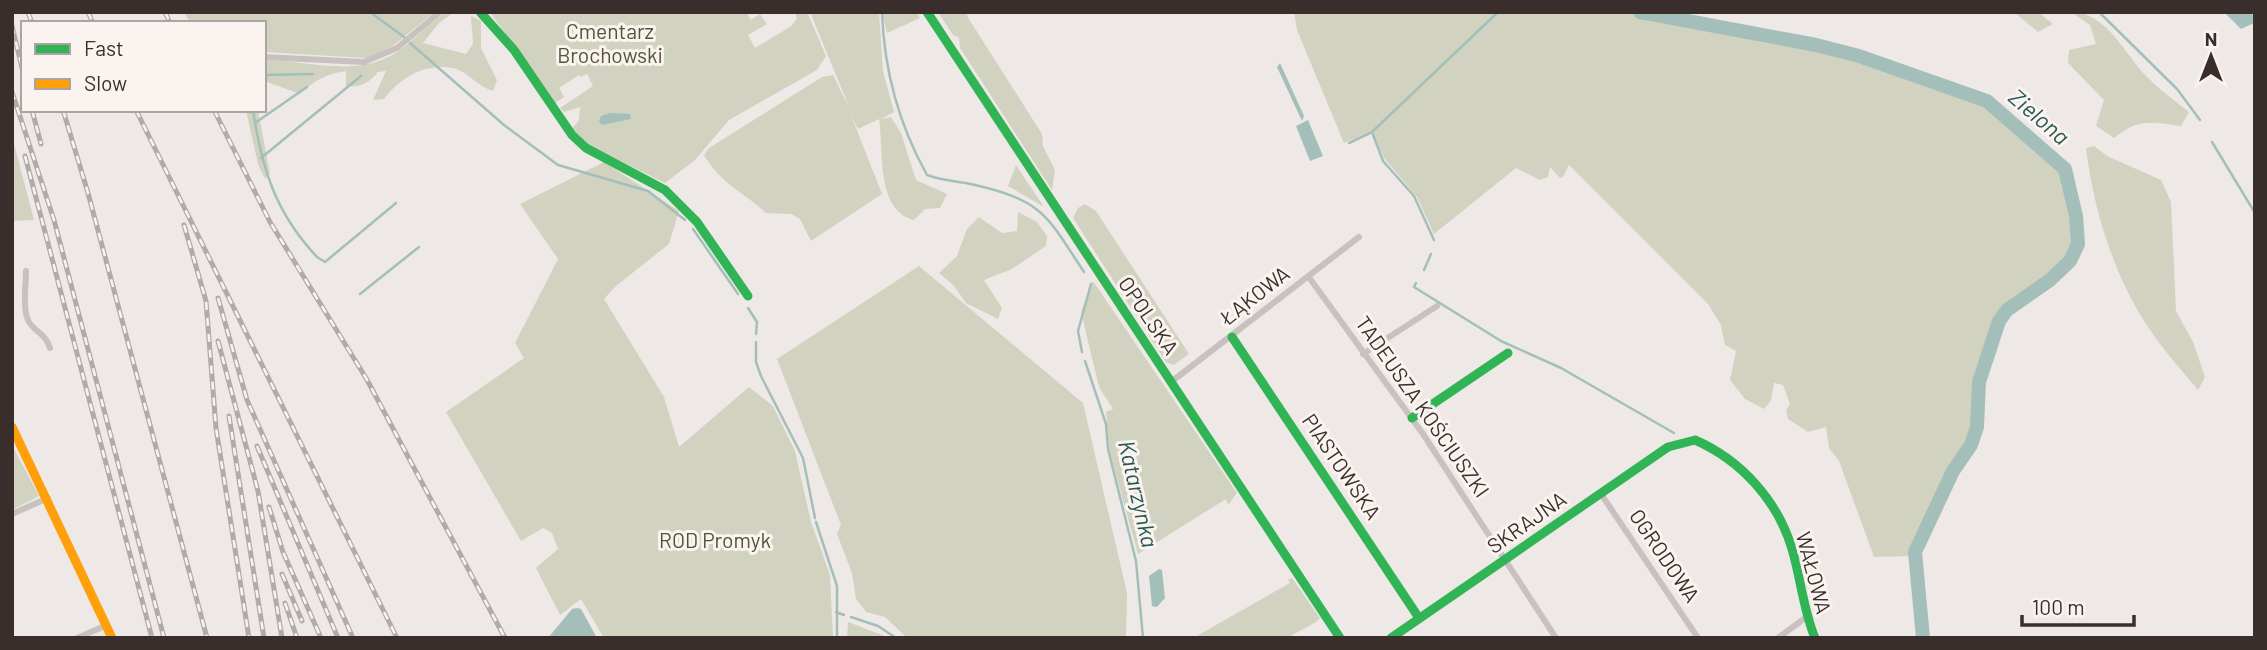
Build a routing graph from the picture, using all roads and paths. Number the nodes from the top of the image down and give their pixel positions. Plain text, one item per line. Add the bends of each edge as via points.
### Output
1 (440, 12) edge
2 (481, 12) edge
3 (927, 12) edge
4 (266, 57) edge
5 (1359, 237) dead end
6 (26, 271) dead end
7 (1308, 276) junction
8 (748, 296) dead end
9 (1437, 306) dead end
10 (1232, 337) junction
11 (50, 348) dead end
12 (1508, 353) dead end
13 (1363, 354) junction
14 (1171, 382) junction
15 (1412, 418) junction
16 (12, 427) edge
17 (1685, 440) joint
18 (1601, 494) junction
19 (48, 498) junction
20 (12, 514) edge
21 (1504, 560) junction
22 (1419, 618) junction
23 (1805, 618) junction
24 (107, 625) junction
25 (77, 638) edge
26 (112, 638) edge
27 (1340, 638) edge
28 (1391, 638) edge
29 (1556, 638) edge
30 (1698, 638) edge
31 (1778, 638) edge
32 (1815, 638) edge

1 - 4 street via 397,48 364,62
2 - 8 street via 514,50 572,135 586,148 665,190 697,222
3 - 14 street, OPOLSKA
5 - 7 street, ŁĄKOWA
6 - 11 street via 27,317 47,337
7 - 10 street, ŁĄKOWA
7 - 13 street, TADEUSZA KOŚCIUSZKI
9 - 13 street
10 - 14 street, ŁĄKOWA
10 - 22 street, PIASTOWSKA
12 - 15 street
13 - 15 street, TADEUSZA KOŚCIUSZKI
14 - 27 street, OPOLSKA
15 - 21 street, TADEUSZA KOŚCIUSZKI
16 - 19 street
17 - 18 street, SKRAJNA
17 - 23 street, WAŁOWA via 1708,445 1726,456 1747,475 1775,513 1787,535
18 - 21 street, SKRAJNA
18 - 30 street, OGRODOWA
19 - 20 street
19 - 24 street
21 - 22 street, SKRAJNA
21 - 29 street, TADEUSZA KOŚCIUSZKI
22 - 28 street, SKRAJNA
23 - 31 street
23 - 32 street, WAŁOWA
24 - 25 street
24 - 26 street

